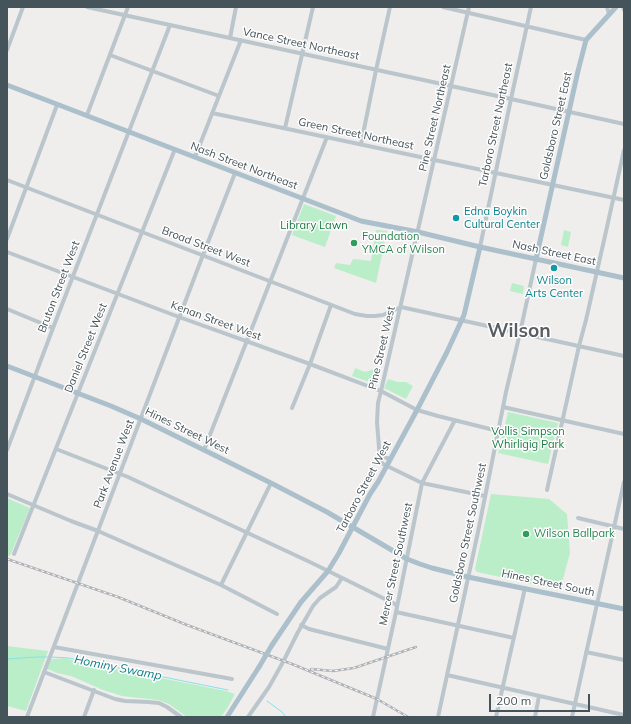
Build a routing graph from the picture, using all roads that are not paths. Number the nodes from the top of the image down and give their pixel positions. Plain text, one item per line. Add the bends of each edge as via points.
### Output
1 (23, 7) edge
2 (87, 7) edge
3 (128, 7) edge
4 (236, 7) edge
5 (313, 7) edge
6 (390, 7) edge
7 (442, 7) edge
8 (469, 7) edge
9 (531, 7) edge
10 (607, 7) edge
11 (616, 7) edge
12 (468, 12) junction
13 (609, 14) junction
14 (125, 15) junction
15 (170, 25) junction
16 (528, 26) junction
17 (230, 38) junction
18 (241, 40) junction
19 (586, 40) junction
20 (7, 50) edge
21 (303, 54) junction
22 (110, 55) junction
23 (376, 70) junction
24 (152, 71) junction
25 (7, 85) edge
26 (451, 86) junction
27 (219, 96) junction
28 (511, 99) junction
29 (57, 104) junction
30 (569, 112) junction
31 (212, 113) junction
32 (87, 115) junction
33 (624, 124) edge
34 (285, 128) junction
35 (129, 132) junction
36 (327, 137) junction
37 (361, 144) junction
38 (175, 150) junction
39 (624, 150) edge
40 (195, 157) junction
41 (434, 160) junction
42 (495, 172) junction
43 (235, 173) junction
44 (7, 180) edge
45 (553, 185) junction
46 (26, 187) junction
47 (614, 198) junction
48 (303, 199) junction
49 (624, 200) edge
50 (97, 215) junction
51 (142, 232) junction
52 (418, 232) junction
53 (7, 239) edge
54 (480, 247) junction
55 (7, 252) edge
56 (203, 254) junction
57 (536, 259) junction
58 (597, 272) junction
59 (73, 277) junction
60 (624, 278) edge
61 (270, 281) junction
62 (117, 294) junction
63 (331, 305) junction
64 (400, 307) junction
65 (7, 309) edge
66 (179, 317) junction
67 (462, 320) junction
68 (53, 328) junction
69 (520, 333) junction
70 (246, 341) junction
71 (579, 346) junction
72 (624, 356) edge
73 (310, 364) junction
74 (7, 366) edge
75 (34, 377) junction
76 (381, 391) junction
77 (78, 393) junction
78 (503, 407) junction
79 (292, 408) dead end
80 (417, 410) junction
81 (141, 419) junction
82 (455, 420) junction
83 (562, 421) junction
84 (498, 431) junction
85 (624, 434) edge
86 (56, 449) junction
87 (7, 450) edge
88 (204, 450) junction
89 (379, 451) junction
90 (390, 459) junction
91 (387, 467) junction
92 (120, 475) junction
93 (271, 483) junction
94 (422, 483) junction
95 (624, 485) edge
96 (546, 490) dead end
97 (7, 494) edge
98 (485, 496) junction
99 (34, 505) junction
100 (578, 518) dead end
101 (353, 527) junction
102 (614, 527) junction
103 (624, 529) edge
104 (98, 531) junction
105 (246, 533) junction
106 (14, 554) dead end
107 (407, 559) junction
108 (328, 571) junction
109 (468, 577) junction
110 (342, 578) junction
111 (221, 585) junction
112 (525, 588) junction
113 (597, 603) junction
114 (397, 606) junction
115 (624, 609) edge
116 (396, 612) junction
117 (277, 614) dead end
118 (301, 625) junction
119 (458, 626) junction
120 (514, 638) junction
121 (54, 647) junction
122 (388, 649) junction
123 (586, 652) junction
124 (624, 660) edge
125 (44, 672) junction
126 (447, 675) junction
127 (232, 679) dead end
128 (503, 688) junction
129 (94, 690) junction
130 (540, 696) junction
131 (574, 704) junction
132 (624, 714) edge
133 (27, 717) edge
134 (84, 717) edge
135 (180, 717) edge
136 (227, 717) edge
137 (248, 717) edge
138 (373, 717) edge
139 (438, 717) edge
140 (496, 717) edge
141 (535, 717) edge
142 (572, 717) edge

1 - 20 street
2 - 14 street, Vance Street Northeast
3 - 14 street
4 - 17 street
5 - 21 street
6 - 23 street
7 - 12 street
8 - 12 street, Pine Street Northeast
9 - 16 street, Tarboro Street Northeast
10 - 13 street
11 - 13 main road, Goldsboro Street East
12 - 16 street
12 - 26 street, Pine Street Northeast
13 - 19 main road, Goldsboro Street East
14 - 15 street, Vance Street Northeast
14 - 22 street
15 - 17 street, Vance Street Northeast
15 - 24 street, Bruton Street West
16 - 19 street
16 - 28 street, Tarboro Street Northeast
17 - 18 street, Vance Street Northeast
18 - 21 street, Vance Street Northeast
18 - 27 street
19 - 30 main road, Goldsboro Street East
21 - 23 street, Vance Street Northeast
21 - 34 street
22 - 24 street
22 - 32 street
23 - 26 street, Vance Street Northeast
23 - 37 street
24 - 27 street
24 - 35 street, Bruton Street West
25 - 29 main road, Nash Street Northeast
26 - 28 street, Vance Street Northeast
26 - 41 street, Pine Street Northeast
27 - 31 street
28 - 30 street, Vance Street Northeast
28 - 42 street, Tarboro Street Northeast
29 - 32 main road, Nash Street Northeast
29 - 46 street
30 - 33 street, Vance Street Northeast
30 - 45 main road, Goldsboro Street East
31 - 34 street, Green Street Northeast
31 - 40 street
32 - 35 main road, Nash Street Northeast
34 - 36 street, Green Street Northeast
35 - 38 main road, Nash Street Northeast
35 - 50 street, Bruton Street West
36 - 37 street, Green Street Northeast
36 - 48 street
37 - 41 street, Green Street Northeast
38 - 40 main road, Nash Street Northeast
38 - 51 street, Daniel Street West
39 - 47 street
40 - 43 main road, Nash Street Northeast
41 - 42 street, Green Street Northeast
41 - 52 street, Pine Street Northeast
42 - 45 street, Green Street Northeast
42 - 54 street, Tarboro Street Northeast
43 - 48 main road, Nash Street Northeast
43 - 56 street, Park Avenue West
44 - 46 street, Broad Street West
45 - 47 street, Green Street Northeast
45 - 57 main road, Goldsboro Street East
46 - 50 street, Broad Street West
46 - 53 street
47 - 49 street, Green Street Northeast
47 - 58 street
48 - 52 main road, Nash Street Northeast via 361,221
48 - 61 street
50 - 51 street, Broad Street West
50 - 59 street, Bruton Street West
51 - 56 street, Broad Street West
51 - 62 street, Daniel Street West
52 - 54 main road, Nash Street Northeast
52 - 64 street, Pine Street West
54 - 57 main road, Nash Street East
54 - 67 main road, Tarboro Street West
55 - 59 street, Kenan Street West
56 - 61 street, Broad Street West
56 - 66 street, Park Avenue West
57 - 58 main road, Nash Street East
57 - 69 street, Goldsboro Street Southwest
58 - 60 main road, Nash Street East
58 - 71 street
59 - 62 street, Kenan Street West
59 - 68 street, Bruton Street West
61 - 63 street, Broad Street West
61 - 70 street
62 - 66 street, Kenan Street West
62 - 77 street, Daniel Street West
63 - 64 street, Broad Street West via 367,316 383,315
63 - 73 street
64 - 67 street
64 - 76 street, Pine Street West
65 - 68 street
66 - 70 street, Kenan Street West
66 - 81 street, Park Avenue West
67 - 69 street
67 - 80 main road, Tarboro Street West
68 - 75 street, Bruton Street West
69 - 71 street
69 - 78 street, Goldsboro Street Southwest
70 - 73 street, Kenan Street West
70 - 88 street
71 - 72 street
71 - 83 street
73 - 76 street, Kenan Street West
73 - 79 street
74 - 75 main road, Hines Street West
75 - 77 main road, Hines Street West
75 - 87 street, Bruton Street West
76 - 80 street, Kenan Street West
76 - 89 street, Pine Street West via 377,413
77 - 81 main road, Hines Street West
77 - 86 street, Daniel Street West
78 - 83 street
78 - 84 street, Goldsboro Street Southwest
80 - 82 street, Kenan Street West
80 - 90 main road, Tarboro Street West
81 - 88 main road, Hines Street West
81 - 92 street, Park Avenue West
82 - 84 street, Kenan Street West
82 - 94 street, Mercer Street Southwest
83 - 85 street
83 - 96 street
84 - 98 street, Goldsboro Street Southwest
86 - 92 street
86 - 99 street, Daniel Street West
88 - 93 main road, Hines Street West
89 - 90 street
89 - 91 street, Pine Street West via 380,460
90 - 91 main road, Tarboro Street West
91 - 94 street
91 - 101 main road, Tarboro Street West
92 - 104 street, Park Avenue West
92 - 105 street
93 - 101 main road, Hines Street West
93 - 105 street
94 - 98 street
94 - 107 street, Mercer Street Southwest
95 - 102 street
97 - 99 street
98 - 109 street, Goldsboro Street Southwest
99 - 104 street
99 - 106 street, Daniel Street West
100 - 102 street
101 - 107 main road, Hines Street West
101 - 108 main road, Tarboro Street West
102 - 103 street
102 - 113 street
104 - 111 street
104 - 121 street, Park Avenue West
105 - 108 street
105 - 111 street
107 - 109 main road, Hines Street South
107 - 114 street, Mercer Street Southwest
108 - 110 street
108 - 136 main road, Tarboro Street West, bridge via 301,602
109 - 112 main road, Hines Street South
109 - 119 street, Goldsboro Street Southwest
110 - 114 street
110 - 118 street via 336,587 320,598
111 - 117 street
112 - 113 main road, Hines Street South
112 - 120 street
113 - 115 main road, Hines Street South
113 - 123 street
114 - 116 street, Mercer Street Southwest
116 - 119 street
116 - 122 street, Mercer Street Southwest
118 - 122 street
118 - 137 street via 269,687
119 - 120 street
119 - 126 street, Goldsboro Street Southwest
120 - 128 street
121 - 125 street, Park Avenue West
121 - 127 street
122 - 138 street, Mercer Street Southwest
123 - 124 street
123 - 131 street
125 - 129 street
125 - 133 street, Park Avenue West
126 - 128 street
126 - 139 street, Goldsboro Street Southwest
128 - 130 street
128 - 140 street
129 - 134 street
129 - 135 street via 115,699 154,702 167,707
130 - 131 street
130 - 141 street
131 - 132 street
131 - 142 street

